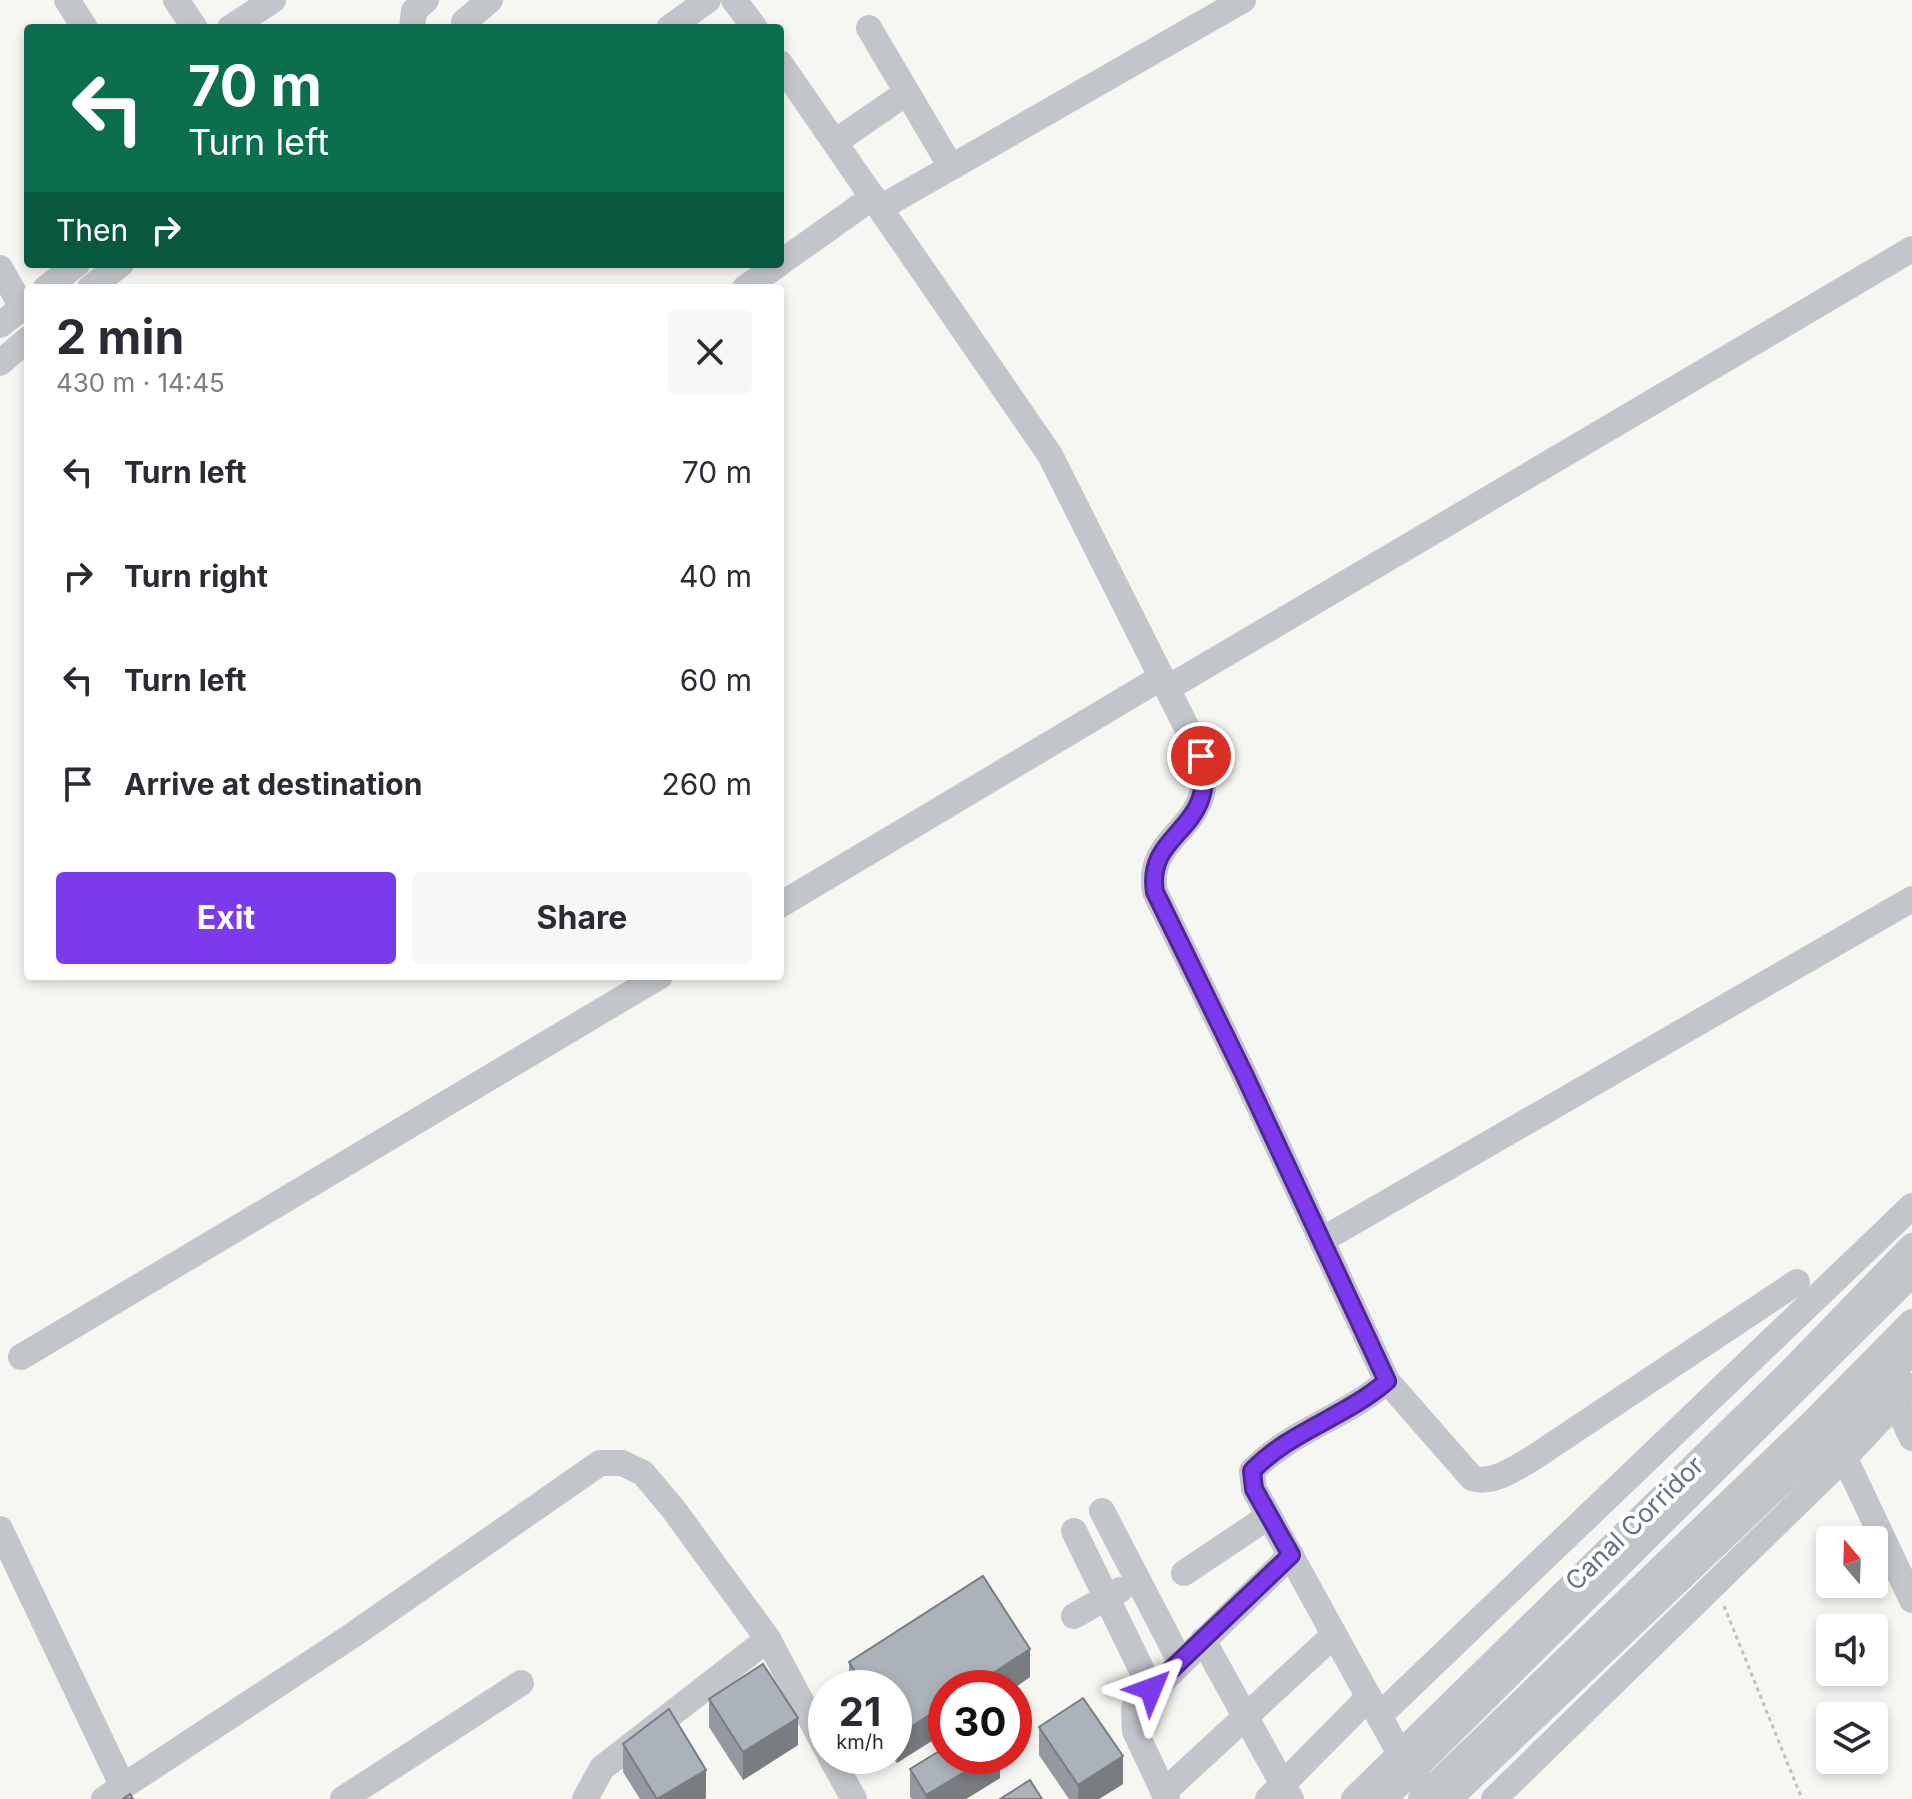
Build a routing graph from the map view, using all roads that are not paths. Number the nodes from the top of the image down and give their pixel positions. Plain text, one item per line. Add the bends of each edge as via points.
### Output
1 (176, 0) edge
2 (273, 0) edge
3 (490, 0) edge
4 (708, 0) edge
5 (734, 0) edge
6 (1243, 0) edge
7 (459, 17) edge
8 (192, 24) edge
9 (236, 24) edge
10 (675, 24) edge
11 (752, 24) edge
12 (869, 28) dead end
13 (784, 71) edge
14 (906, 93) junction
15 (835, 142) junction
16 (951, 167) junction
17 (877, 203) junction
18 (1912, 249) edge
19 (784, 259) edge
20 (0, 268) edge
21 (72, 268) edge
22 (116, 268) edge
23 (51, 284) edge
24 (95, 284) edge
25 (24, 304) edge
26 (24, 306) edge
27 (0, 325) edge
28 (24, 342) edge
29 (0, 363) edge
30 (1165, 682) junction
31 (1912, 899) edge
32 (784, 903) edge
33 (653, 980) edge
34 (1912, 1206) edge
35 (1322, 1240) junction
36 (1912, 1246) edge
37 (1912, 1274) edge
38 (1797, 1282) dead end
39 (1912, 1322) edge
40 (1844, 1329) junction
41 (1912, 1352) edge
42 (21, 1357) dead end
43 (1387, 1381) junction
44 (1793, 1381) junction
45 (1891, 1383) edge
46 (1832, 1436) junction
47 (1912, 1438) edge
48 (1102, 1511) dead end
49 (1269, 1516) junction
50 (0, 1529) edge
51 (1074, 1531) dead end
52 (1291, 1555) junction
53 (1184, 1573) dead end
54 (1138, 1580) junction
55 (1106, 1597) junction
56 (1912, 1600) edge
57 (1074, 1616) dead end
58 (1334, 1635) junction
59 (768, 1639) junction
60 (1203, 1640) junction
61 (1180, 1661) junction
62 (521, 1683) dead end
63 (1151, 1689) junction
64 (1374, 1706) junction
65 (808, 1714) edge
66 (1246, 1718) junction
67 (1406, 1761) junction
68 (840, 1774) edge
69 (113, 1793) edge
70 (1281, 1794) edge
71 (1165, 1796) edge
72 (1432, 1798) edge
73 (343, 1799) edge
74 (585, 1799) edge
75 (854, 1799) edge
76 (1354, 1799) edge
77 (1384, 1799) edge
78 (1494, 1799) edge

1 - 8 street
2 - 9 street
3 - 7 street
4 - 10 street
5 - 11 street
6 - 16 street
12 - 14 street
13 - 15 street
14 - 15 street
14 - 16 street
15 - 17 street
16 - 17 street
17 - 19 street
17 - 30 street via 1050,455
18 - 30 street
20 - 25 street
21 - 23 street
22 - 24 street
26 - 27 street
28 - 29 street
30 - 32 street
30 - 35 street via 1201,756 1206,789 1197,810 1159,856 1155,892
31 - 35 street
33 - 42 street
34 - 64 street
35 - 43 street
36 - 40 street
37 - 40 street
38 - 43 street via 1533,1458 1482,1481 1472,1478
39 - 45 street
40 - 44 street
40 - 45 street
41 - 45 street
43 - 49 street via 1353,1408 1269,1453 1252,1471 1254,1489
44 - 46 street
44 - 67 street
45 - 46 street
45 - 46 street
45 - 47 street
46 - 56 street
46 - 72 street
46 - 78 street via 1715,1583
48 - 54 street
49 - 52 street
49 - 53 street
50 - 69 street
51 - 55 street
52 - 58 street
52 - 60 street
54 - 55 street
54 - 61 street
55 - 57 street
55 - 63 street
58 - 64 street
58 - 66 street
59 - 65 street
59 - 69 street via 643,1473 622,1463 600,1463
59 - 74 street via 602,1768
60 - 61 street
60 - 66 street
61 - 63 street
62 - 73 street
63 - 71 street via 1134,1709 1133,1721
64 - 67 street
64 - 70 street
66 - 70 street
66 - 71 street
67 - 72 street
67 - 76 street
67 - 77 street
68 - 75 street

